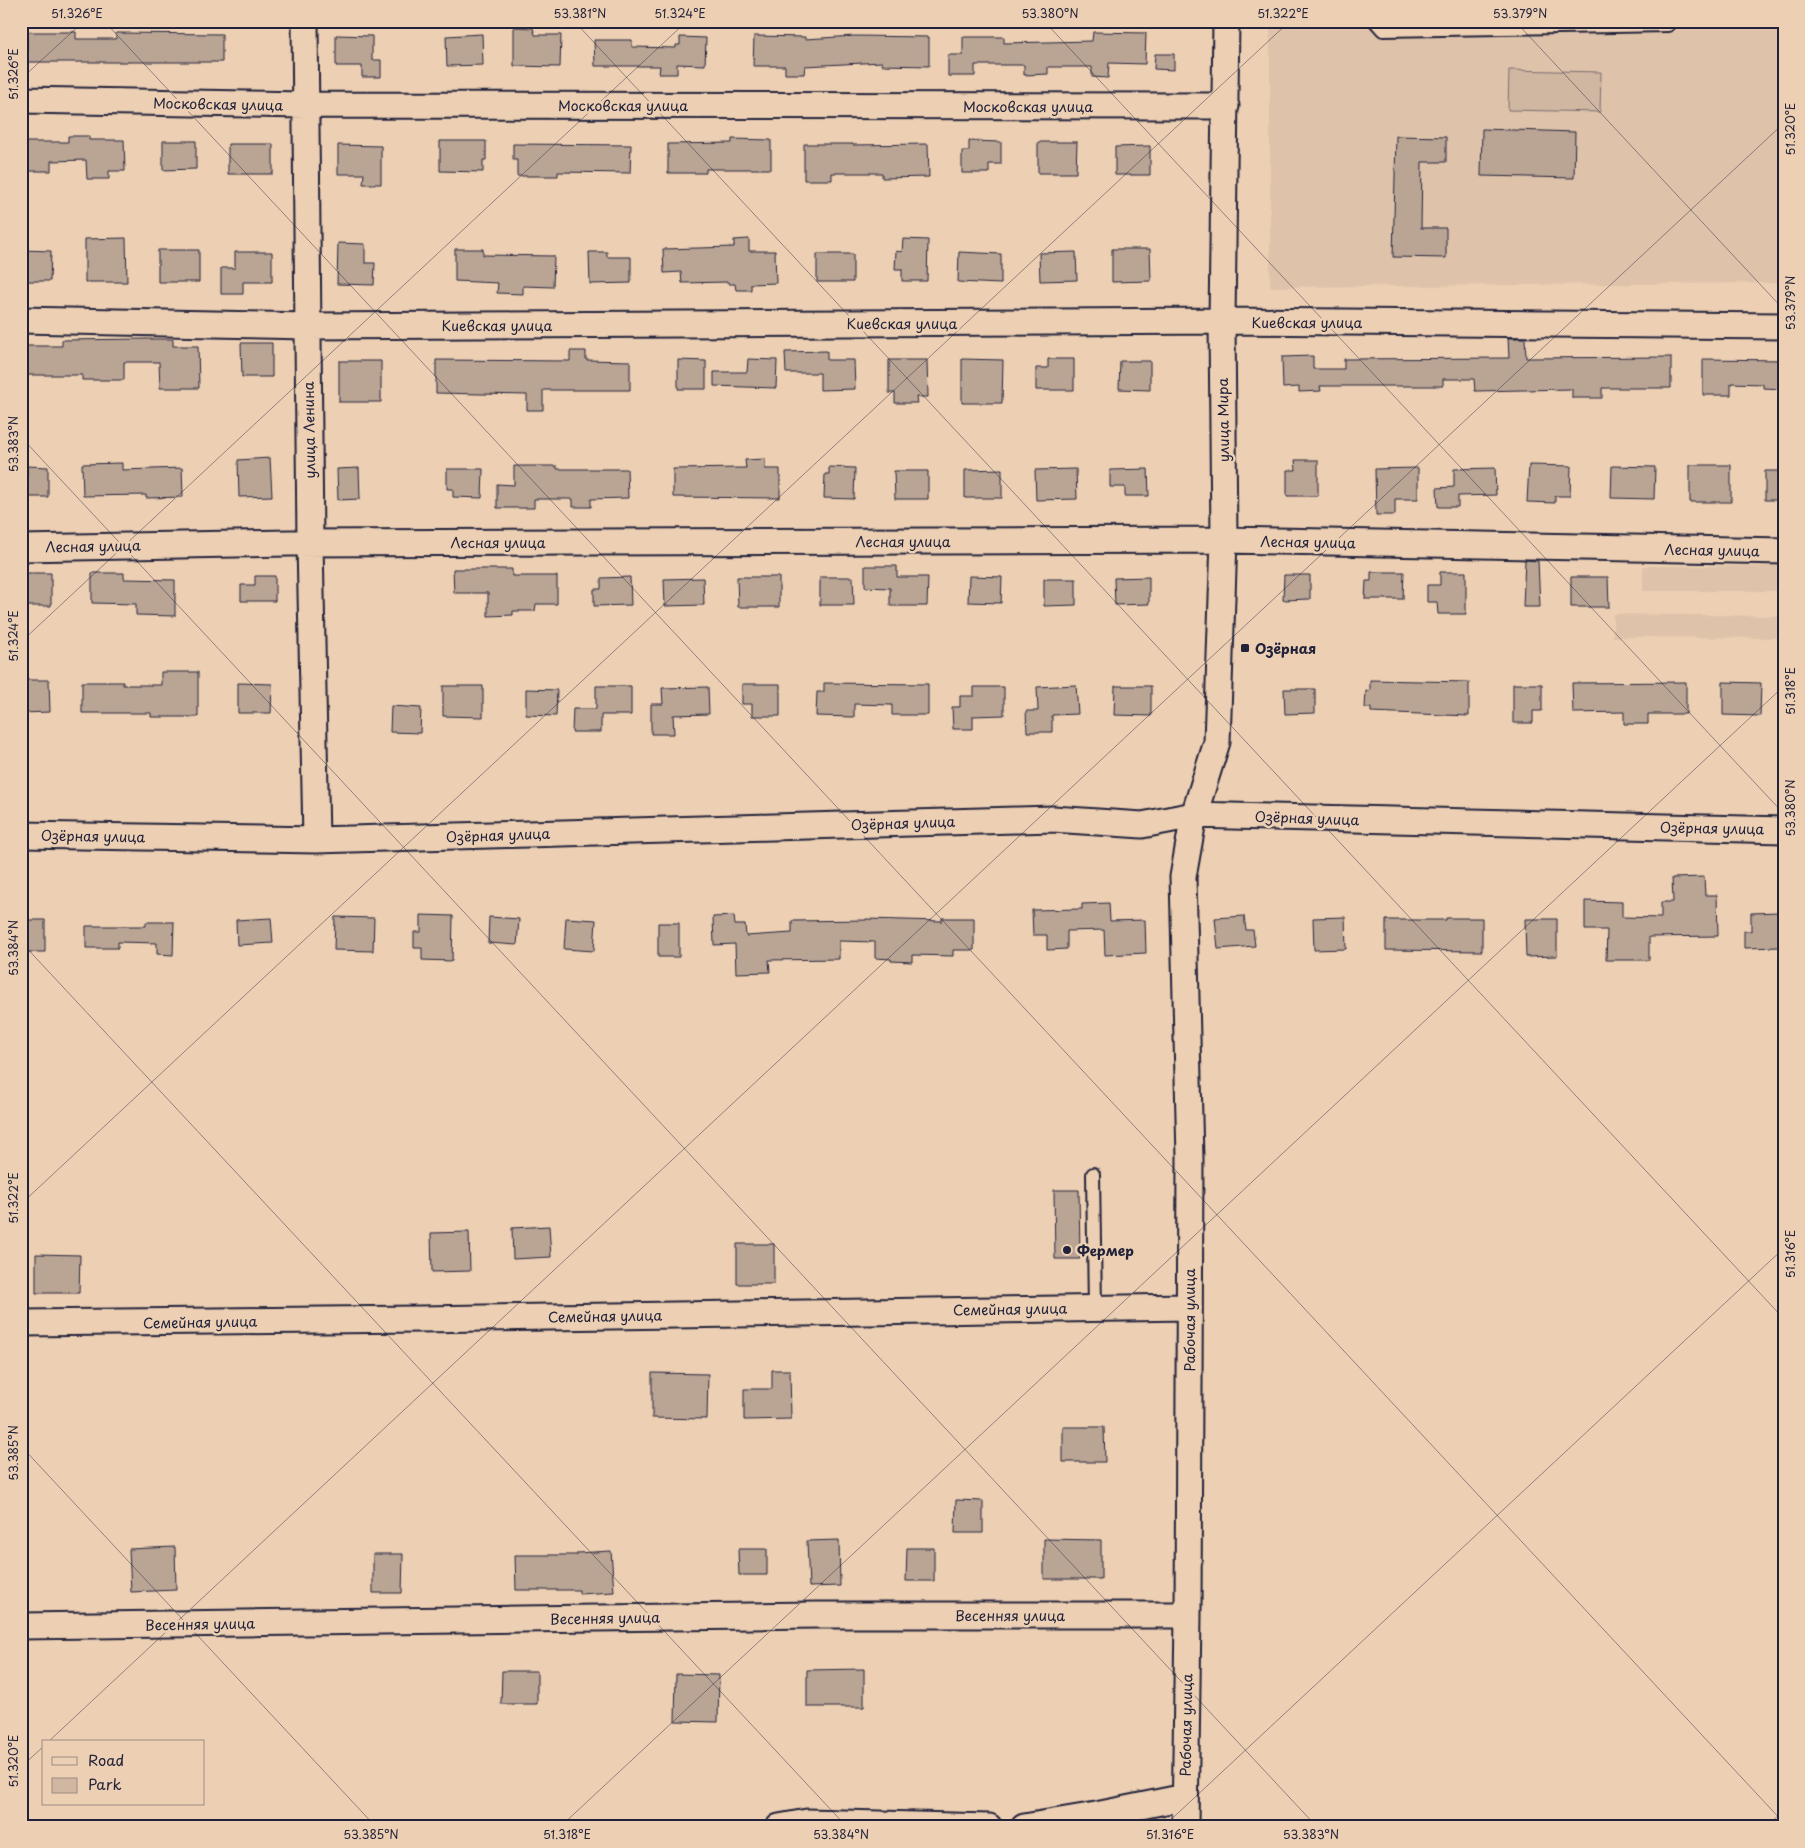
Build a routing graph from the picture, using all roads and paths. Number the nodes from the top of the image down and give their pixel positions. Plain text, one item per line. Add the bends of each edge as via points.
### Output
1 (305, 21) edge
2 (1226, 21) edge
3 (1375, 21) edge
4 (1668, 25) dead end
5 (21, 100) edge
6 (305, 105) junction
7 (1226, 106) junction
8 (21, 320) edge
9 (1222, 322) junction
10 (308, 326) junction
11 (1784, 326) edge
12 (1224, 540) junction
13 (310, 543) junction
14 (21, 548) edge
15 (1784, 551) edge
16 (1194, 814) junction
17 (1784, 830) edge
18 (21, 835) edge
19 (316, 840) junction
20 (1093, 1174) dead end
21 (1188, 1307) junction
22 (1095, 1308) junction
23 (21, 1324) edge
24 (1188, 1615) junction
25 (21, 1626) edge
26 (1185, 1796) junction
27 (779, 1827) edge
28 (989, 1827) edge
29 (1024, 1827) edge
30 (1185, 1827) edge

1 - 6 street, улица Ленина
2 - 7 street, улица Мира
3 - 4 lane via 1383,30
5 - 6 street, Московская улица
6 - 7 street, Московская улица
6 - 10 street, улица Ленина
7 - 9 street, улица Мира
8 - 10 street, Киевская улица
9 - 10 street, Киевская улица
9 - 11 street, Киевская улица
9 - 12 street, улица Мира
10 - 13 street, улица Ленина
12 - 13 street, Лесная улица
12 - 15 street, Лесная улица
12 - 16 street, улица Мира via 1217,742
13 - 14 street, Лесная улица
13 - 19 street, улица Ленина
16 - 17 street, Озёрная улица
16 - 19 street, Озёрная улица via 1142,825 1053,819
16 - 21 street, Рабочая улица via 1183,876 1190,1158
18 - 19 street, Озёрная улица
20 - 22 lane
21 - 22 street, Семейная улица
21 - 24 street, Рабочая улица
22 - 23 street, Семейная улица
24 - 25 street, Весенняя улица via 818,1615
24 - 26 street, Рабочая улица
26 - 29 street
26 - 30 street, Рабочая улица
27 - 28 street via 807,1822

